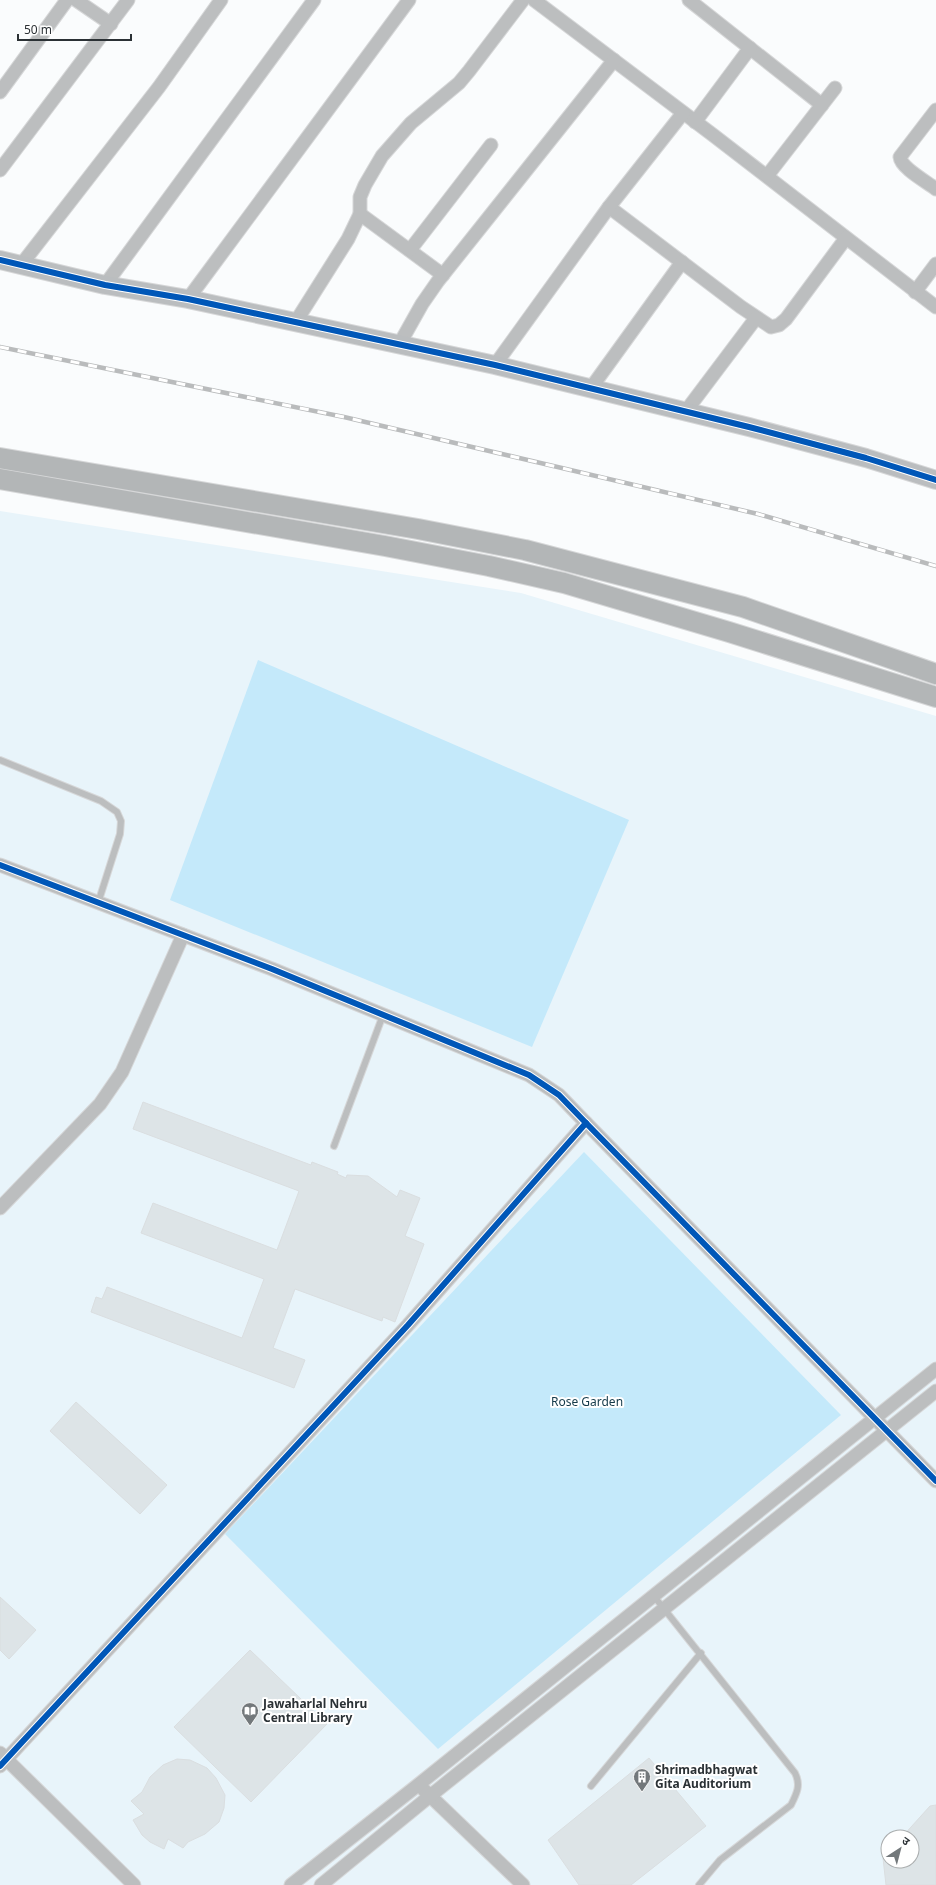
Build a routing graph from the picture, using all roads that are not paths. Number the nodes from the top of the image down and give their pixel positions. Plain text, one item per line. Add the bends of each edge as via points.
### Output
1 (67, 0) edge
2 (76, 0) edge
3 (128, 0) edge
4 (221, 0) edge
5 (314, 0) edge
6 (409, 0) edge
7 (523, 0) edge
8 (534, 0) edge
9 (689, 0) edge
10 (111, 24) junction
11 (750, 48) junction
12 (614, 60) junction
13 (835, 88) dead end
14 (0, 92) edge
15 (822, 105) junction
16 (936, 110) edge
17 (683, 113) junction
18 (695, 122) junction
19 (490, 145) dead end
20 (0, 170) edge
21 (767, 176) junction
22 (936, 189) edge
23 (609, 207) junction
24 (360, 214) junction
25 (846, 238) junction
26 (410, 250) junction
27 (0, 260) edge
28 (682, 262) junction
29 (21, 264) junction
30 (936, 264) edge
31 (443, 275) junction
32 (105, 284) junction
33 (915, 292) junction
34 (188, 300) junction
35 (936, 307) edge
36 (756, 318) junction
37 (295, 323) junction
38 (399, 345) junction
39 (495, 365) junction
40 (591, 388) junction
41 (686, 411) junction
42 (0, 458) edge
43 (0, 479) edge
44 (936, 480) edge
45 (936, 674) edge
46 (936, 697) edge
47 (0, 760) edge
48 (0, 865) edge
49 (98, 903) junction
50 (183, 935) junction
51 (383, 1014) junction
52 (586, 1123) junction
53 (334, 1146) dead end
54 (0, 1208) edge
55 (936, 1369) edge
56 (936, 1391) edge
57 (874, 1417) junction
58 (887, 1431) junction
59 (936, 1481) edge
60 (653, 1595) junction
61 (664, 1608) junction
62 (700, 1653) junction
63 (2, 1760) edge
64 (418, 1785) junction
65 (591, 1786) dead end
66 (430, 1796) junction
67 (134, 1885) edge
68 (291, 1885) edge
69 (321, 1885) edge
70 (523, 1885) edge
71 (699, 1885) edge

1 - 14 street
2 - 10 street
3 - 10 street
4 - 29 street via 159,86
5 - 32 street
6 - 34 street
7 - 24 street via 459,83 411,123 382,156 360,197
8 - 12 street
9 - 11 street
10 - 20 street
11 - 15 street
11 - 18 street
12 - 17 street
12 - 31 street
13 - 15 street
15 - 21 street
16 - 22 street via 900,157 904,166
17 - 18 street
17 - 23 street
18 - 21 street
19 - 26 street
21 - 25 street
23 - 28 street
23 - 39 street
24 - 26 street
24 - 37 street via 338,257
25 - 33 street
25 - 36 street via 786,319 771,327
26 - 31 street
27 - 29 street
28 - 36 street
28 - 40 street
29 - 32 street
30 - 33 street
31 - 38 street via 422,304
32 - 34 street
33 - 35 street
34 - 37 street
36 - 41 street
37 - 38 street
38 - 39 street
39 - 40 street
40 - 41 street
41 - 44 street via 866,458
42 - 45 main road via 418,529 525,550 743,607
43 - 46 main road via 385,546 564,583
47 - 49 lane via 101,801 117,812 121,821 120,834
48 - 49 street
49 - 50 street
50 - 51 street
50 - 54 street via 122,1072 100,1104
51 - 52 street via 529,1075 559,1095
51 - 53 lane
52 - 57 street
52 - 63 street via 408,1325
55 - 57 street
56 - 58 street
57 - 58 street
57 - 60 street
58 - 59 street
58 - 61 street
60 - 61 lane
60 - 64 street
61 - 62 lane
61 - 66 street
62 - 65 lane
62 - 71 lane via 799,1781 797,1794 791,1804 720,1860
63 - 67 street
64 - 66 street
64 - 68 street
66 - 69 street
66 - 70 street

